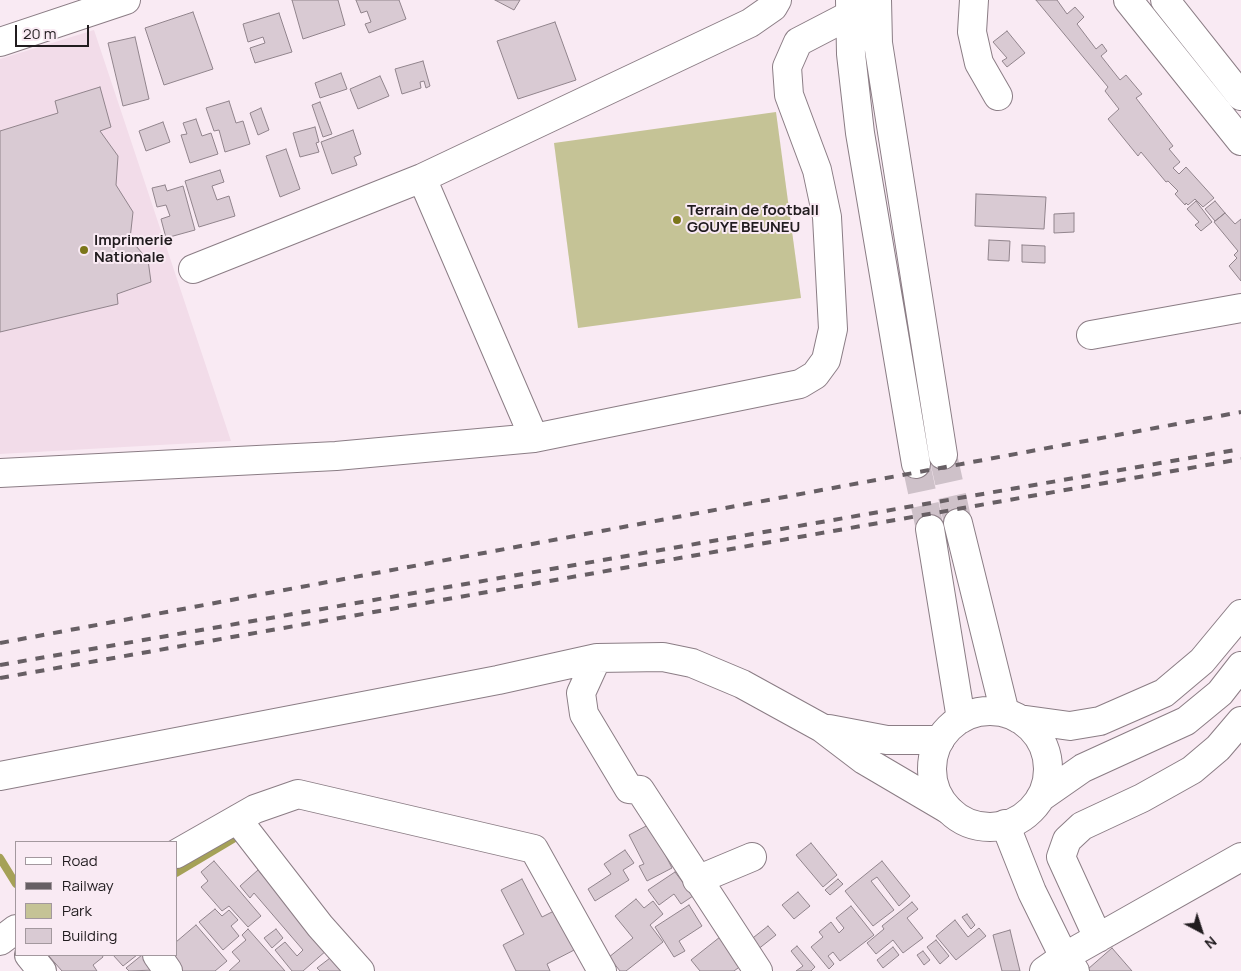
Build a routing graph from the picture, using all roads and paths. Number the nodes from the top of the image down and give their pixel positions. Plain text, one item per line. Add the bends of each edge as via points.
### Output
1 (126, 0) edge
2 (877, 0) edge
3 (974, 0) edge
4 (1128, 0) edge
5 (1164, 0) edge
6 (773, 2) edge
7 (850, 8) edge
8 (0, 42) edge
9 (998, 96) dead end
10 (1241, 96) edge
11 (1211, 104) junction
12 (1241, 107) edge
13 (1241, 140) edge
14 (422, 178) junction
15 (193, 269) dead end
16 (1241, 308) edge
17 (1091, 335) dead end
18 (534, 438) junction
19 (943, 455) tunnel mouth
20 (916, 464) tunnel mouth
21 (0, 473) edge
22 (958, 523) tunnel mouth
23 (930, 529) tunnel mouth
24 (1241, 614) edge
25 (597, 658) junction
26 (1241, 666) edge
27 (1012, 716) junction
28 (961, 719) junction
29 (1241, 721) edge
30 (822, 728) junction
31 (940, 740) junction
32 (0, 776) edge
33 (1040, 798) junction
34 (948, 810) junction
35 (237, 819) junction
36 (1005, 824) junction
37 (178, 853) edge
38 (752, 857) dead end
39 (1241, 857) edge
40 (697, 880) junction
41 (1098, 938) junction
42 (30, 956) edge
43 (158, 956) edge
44 (1061, 966) edge
45 (42, 971) edge
46 (168, 971) edge
47 (360, 971) edge
48 (602, 971) edge
49 (758, 971) edge

1 - 8 street
2 - 19 street via 878,43
3 - 9 street via 972,32 979,63
4 - 11 street
5 - 10 street
6 - 14 street via 750,23
7 - 18 street via 798,42 787,67 789,95 817,170 827,217 833,329 826,360 815,375 800,384
7 - 20 street via 851,54 860,133
11 - 12 street
11 - 13 street
14 - 15 street
14 - 18 street
16 - 17 street
18 - 21 street via 336,456
22 - 27 street
23 - 28 street
24 - 27 street via 1202,661 1164,693 1100,721 1070,726
25 - 30 street via 663,657 692,663 742,684
25 - 32 street
25 - 40 street via 582,694 584,714 629,788 640,790
26 - 33 street via 1220,693 1186,721 1083,768
27 - 28 street via 990,711
27 - 33 street via 1031,728 1046,754 1046,784
28 - 31 street
29 - 41 street via 1218,748 1192,770 1082,826 1067,840 1061,857
30 - 31 street via 887,740
30 - 34 street via 864,760
31 - 34 street via 932,769 939,798
33 - 36 street via 1031,810
34 - 36 street via 974,825
35 - 37 street
35 - 47 street via 320,926
35 - 48 street via 298,794 534,849
36 - 44 street
38 - 40 street
39 - 41 street
40 - 49 street
41 - 44 street
42 - 45 street
43 - 46 street

